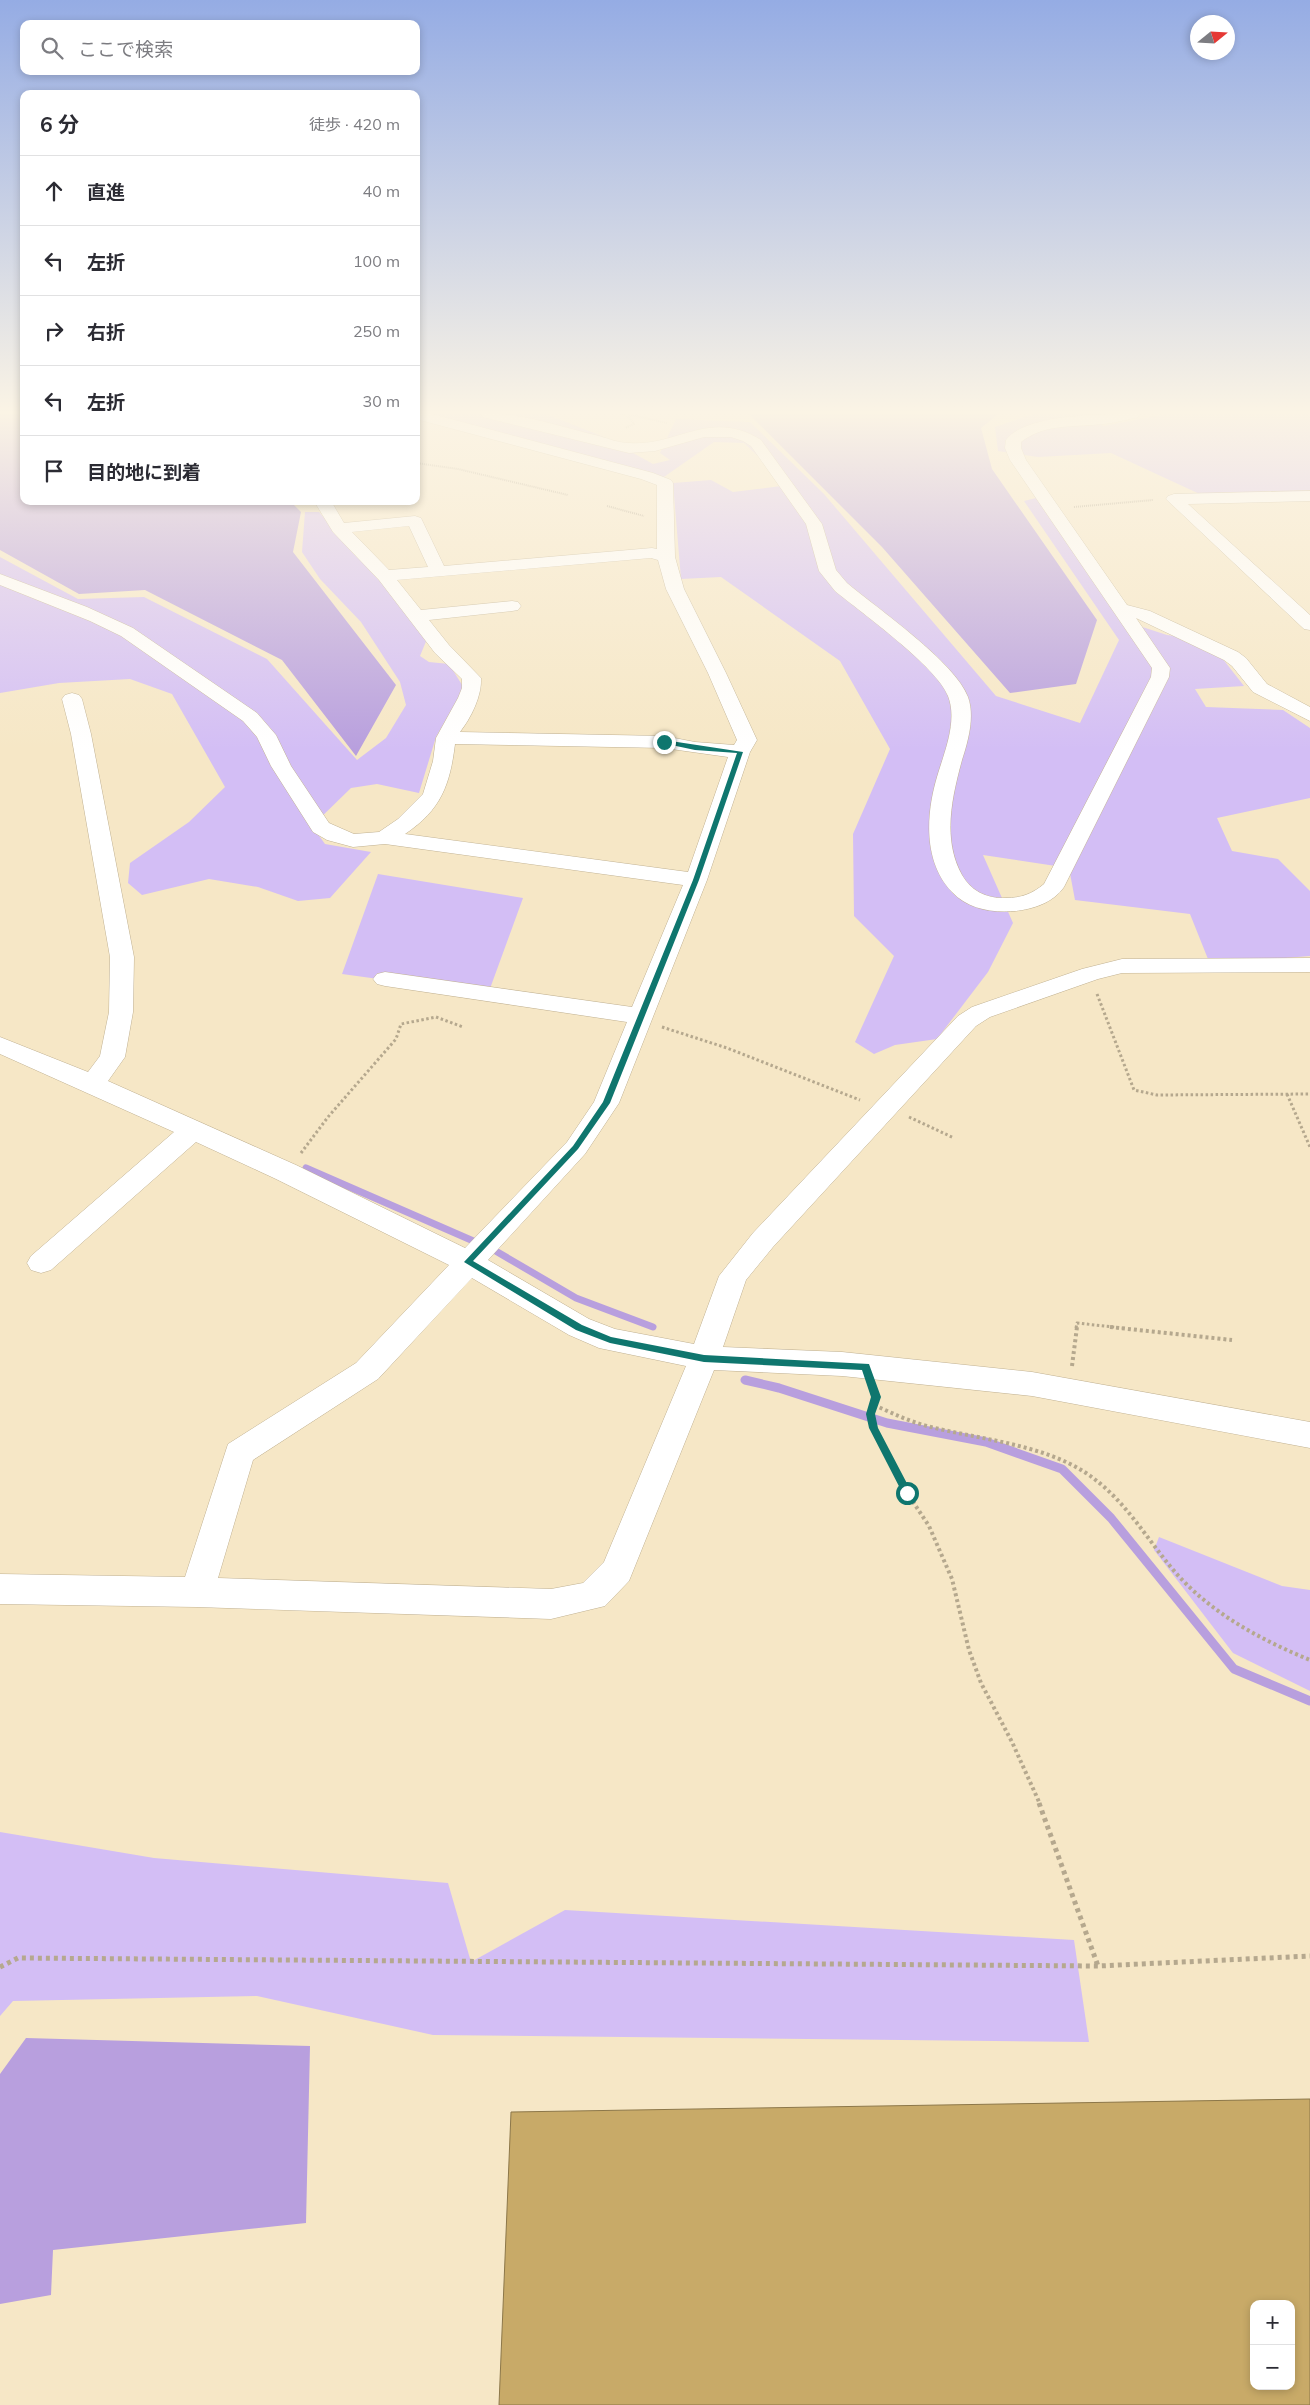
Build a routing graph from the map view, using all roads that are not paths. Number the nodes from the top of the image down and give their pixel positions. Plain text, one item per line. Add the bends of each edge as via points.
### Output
1 (358, 526) edge
2 (417, 526) edge
3 (667, 526) edge
4 (815, 526) edge
5 (1063, 526) edge
6 (1203, 526) edge
7 (339, 528) joint
8 (666, 557) junction
9 (438, 571) junction
10 (384, 576) junction
11 (0, 579) edge
12 (512, 606) dead end
13 (1122, 610) junction
14 (418, 616) junction
15 (1310, 625) edge
16 (72, 699) dead end
17 (1310, 715) edge
18 (446, 738) junction
19 (740, 752) junction
20 (385, 838) junction
21 (696, 880) junction
22 (1310, 965) edge
23 (385, 979) dead end
24 (639, 1020) junction
25 (0, 1045) edge
26 (93, 1084) junction
27 (194, 1129) junction
28 (468, 1262) junction
29 (41, 1263) dead end
30 (704, 1358) junction
31 (1310, 1435) edge
32 (0, 1589) edge
33 (197, 1592) junction

1 - 7 street
2 - 9 street
3 - 8 street
4 - 13 street via 828,571 841,587 938,667 960,702 959,732 941,804 941,845 951,880 961,891 979,901 994,905 1031,903 1044,897 1053,887 1160,677 1161,668
5 - 13 street
6 - 15 street
7 - 10 street
8 - 9 street via 652,553
8 - 19 street via 675,589 747,740
9 - 10 street
10 - 14 street
11 - 20 street via 108,621 127,632 250,717 266,735 281,766 321,827 353,841
12 - 14 street
13 - 17 street via 1144,615 1231,656 1240,662 1260,688
14 - 18 street via 442,649 472,678 468,698
16 - 26 street via 122,957 121,1012 112,1058
18 - 19 street via 664,742
18 - 20 street via 433,796 406,824
19 - 21 street
20 - 21 street
21 - 24 street
22 - 30 street via 1122,966 981,1012 967,1021 743,1262 733,1276
23 - 24 street
24 - 28 street via 606,1103 576,1148
25 - 26 street
26 - 27 street
27 - 28 street
27 - 29 street
28 - 30 street via 579,1327 610,1340
28 - 33 street via 367,1372 239,1453
30 - 31 street via 866,1366 1032,1384
30 - 33 street via 617,1570 593,1596 551,1604
32 - 33 street

